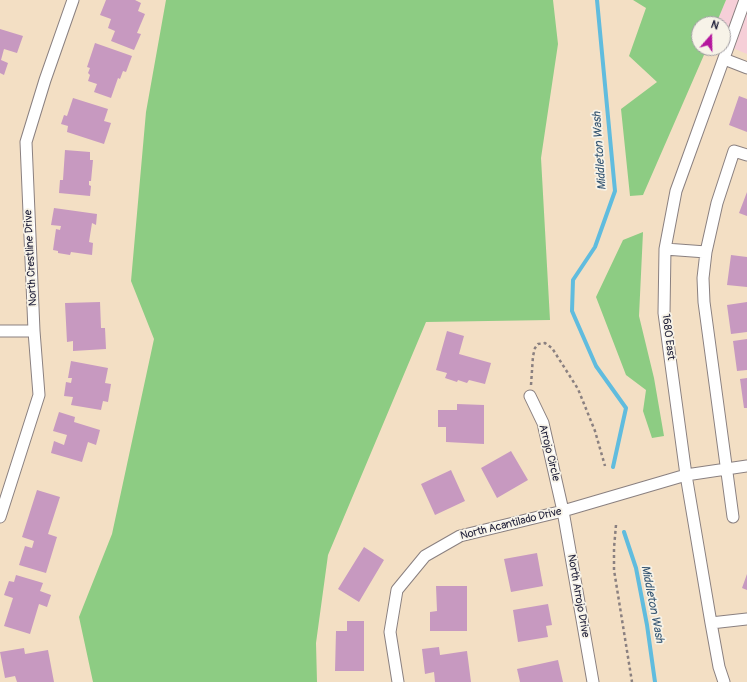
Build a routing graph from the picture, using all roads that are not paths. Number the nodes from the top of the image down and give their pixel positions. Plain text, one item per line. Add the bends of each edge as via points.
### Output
1 (73, 0) edge
2 (745, 0) edge
3 (724, 59) junction
4 (747, 68) edge
5 (747, 155) edge
6 (665, 248) junction
7 (706, 252) junction
8 (0, 332) edge
9 (34, 332) junction
10 (530, 396) road end
11 (747, 466) edge
12 (726, 469) junction
13 (686, 475) junction
14 (563, 511) junction
15 (0, 517) edge
16 (733, 517) dead end
17 (747, 619) edge
18 (711, 623) junction
19 (398, 682) edge
20 (593, 682) edge
21 (724, 682) edge

1 - 9 street, North Crestline Drive via 26,142
2 - 3 street, 1680 East
3 - 4 street
3 - 6 street, 1680 East via 676,192
5 - 7 street via 734,151 717,203
6 - 7 street
6 - 13 street, 1680 East via 664,313
7 - 12 street via 704,302
8 - 9 street
9 - 15 street, North Crestline Drive via 39,395
10 - 14 street, Arrojo Circle via 543,423
11 - 12 street, North Acantilado Drive
12 - 13 street, North Acantilado Drive
12 - 16 street
13 - 14 street, North Acantilado Drive
13 - 18 street, 1680 East
14 - 19 street, North Acantilado Drive via 460,536 425,556 397,590 390,632
14 - 20 street, North Arrojo Drive
17 - 18 street
18 - 21 street, 1680 East

